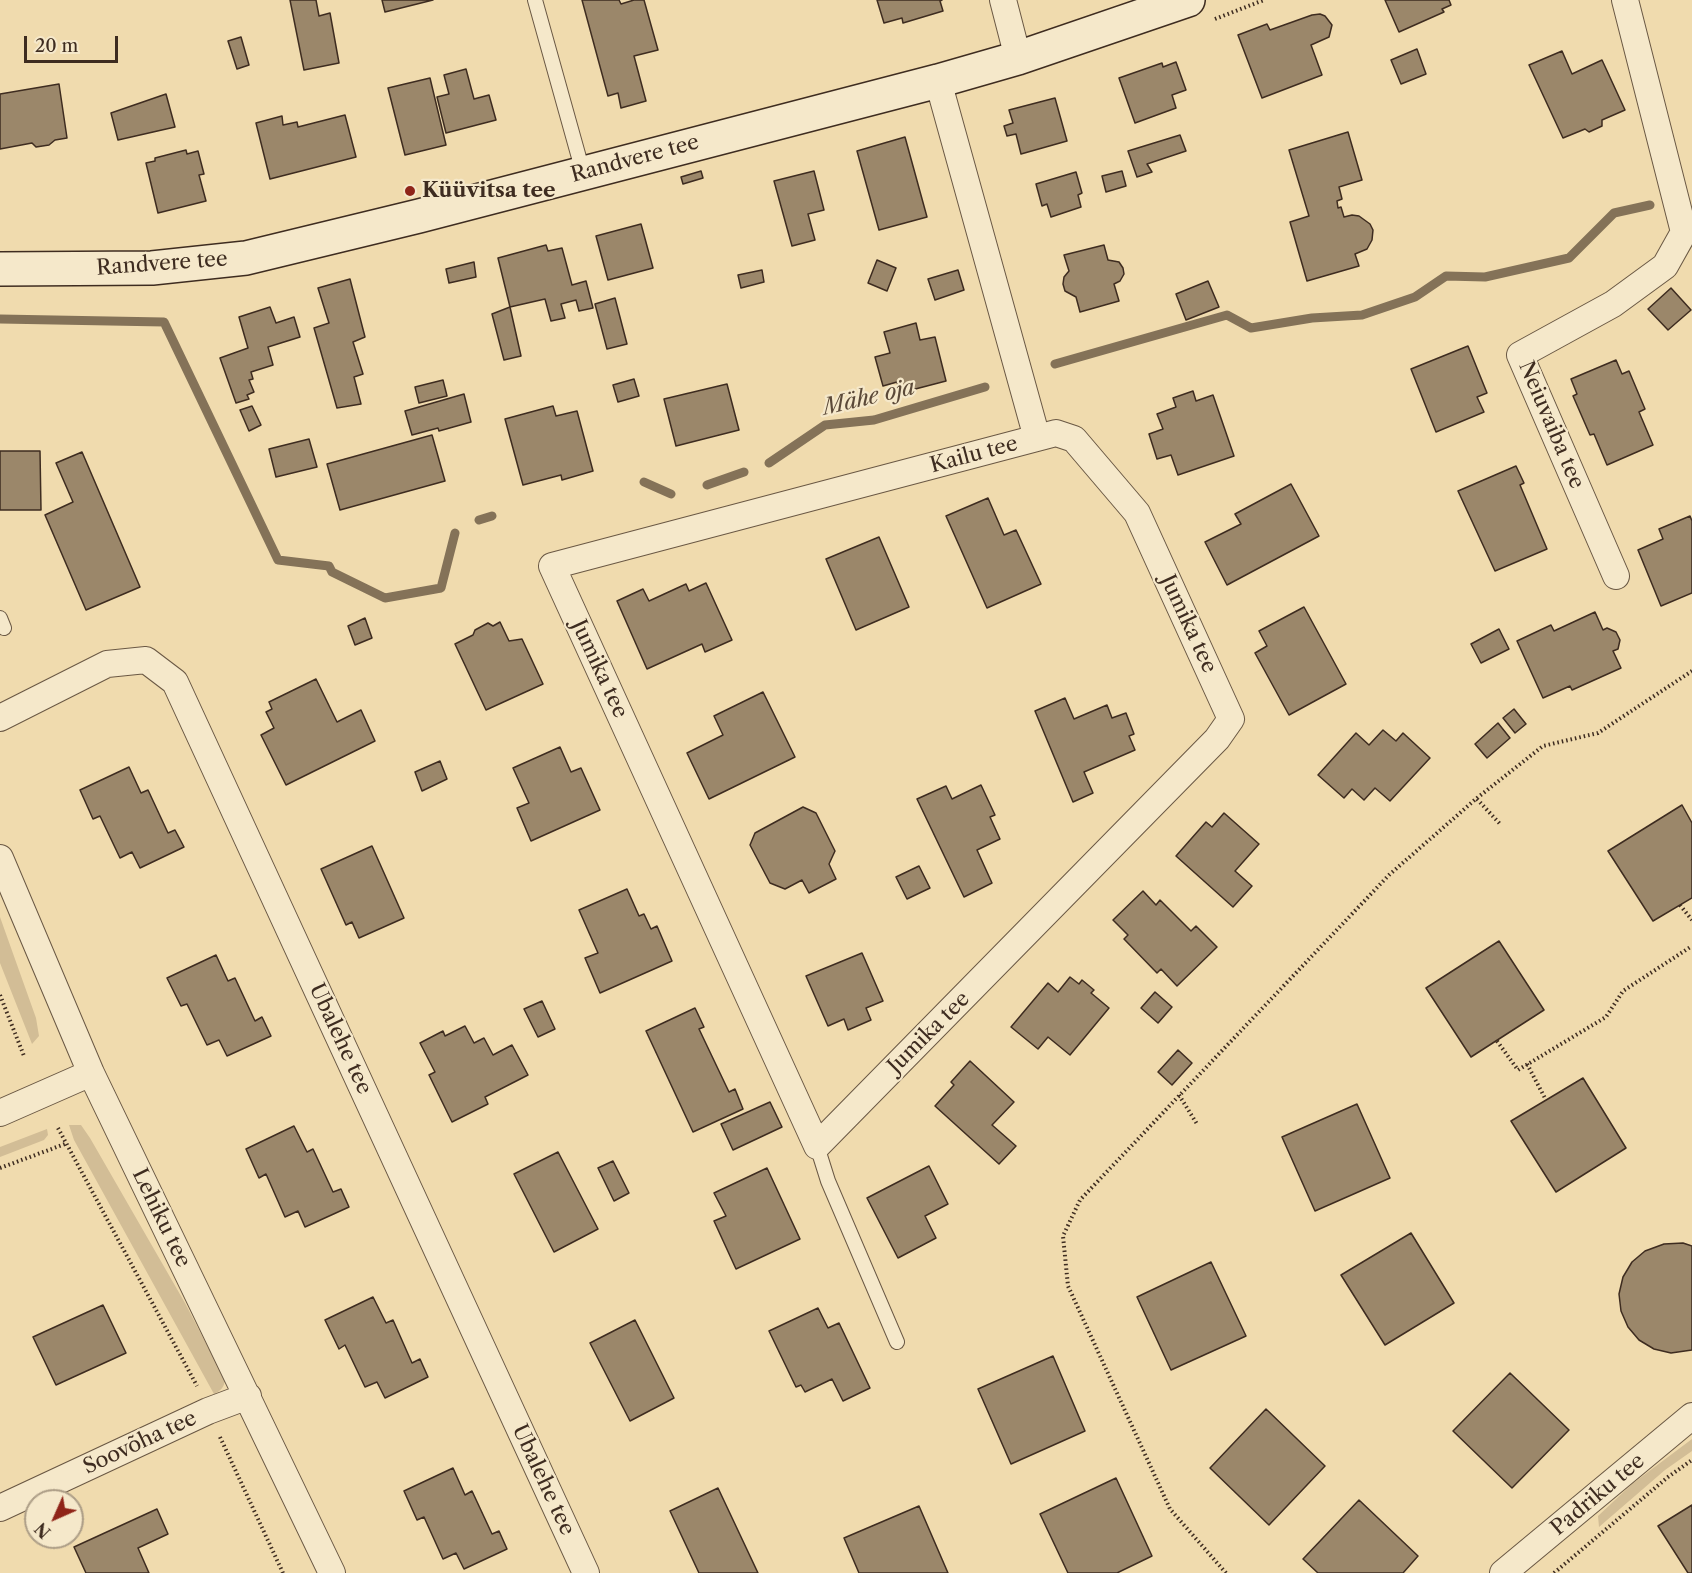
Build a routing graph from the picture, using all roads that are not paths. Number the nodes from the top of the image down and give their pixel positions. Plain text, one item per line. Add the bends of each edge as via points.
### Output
1 (535, 0) edge
2 (1003, 0) edge
3 (1188, 0) edge
4 (1625, 0) edge
5 (1018, 58) junction
6 (938, 81) junction
7 (583, 172) junction
8 (0, 269) edge
9 (1037, 438) junction
10 (552, 566) joint
11 (1616, 576) dead end
12 (0, 718) edge
13 (0, 858) edge
14 (91, 1073) junction
15 (0, 1113) edge
16 (817, 1146) junction
17 (897, 1342) dead end
18 (248, 1396) junction
19 (1692, 1416) edge
20 (0, 1508) edge
21 (332, 1573) edge
22 (586, 1573) edge
23 (1503, 1573) edge

1 - 7 lane
2 - 5 street
3 - 5 main road, Randvere tee
4 - 11 street, Neiuvaiba tee via 1684,232 1665,266 1613,304 1520,355
5 - 6 main road, Randvere tee
6 - 7 main road, Randvere tee
6 - 9 street, Kailu tee
7 - 8 main road, Randvere tee via 246,258 152,268
9 - 10 street, Kailu tee
9 - 16 street, Jumika tee via 1056,433 1074,439 1137,513 1231,719 1217,740
10 - 16 street, Jumika tee
12 - 22 street, Ubalehe tee via 107,664 146,660 175,682
13 - 14 street, Lehiku tee
14 - 15 street
14 - 18 street, Lehiku tee
16 - 17 lane via 828,1181
18 - 20 street, Soovõha tee
18 - 21 street, Lehiku tee
19 - 23 street, Padriku tee

